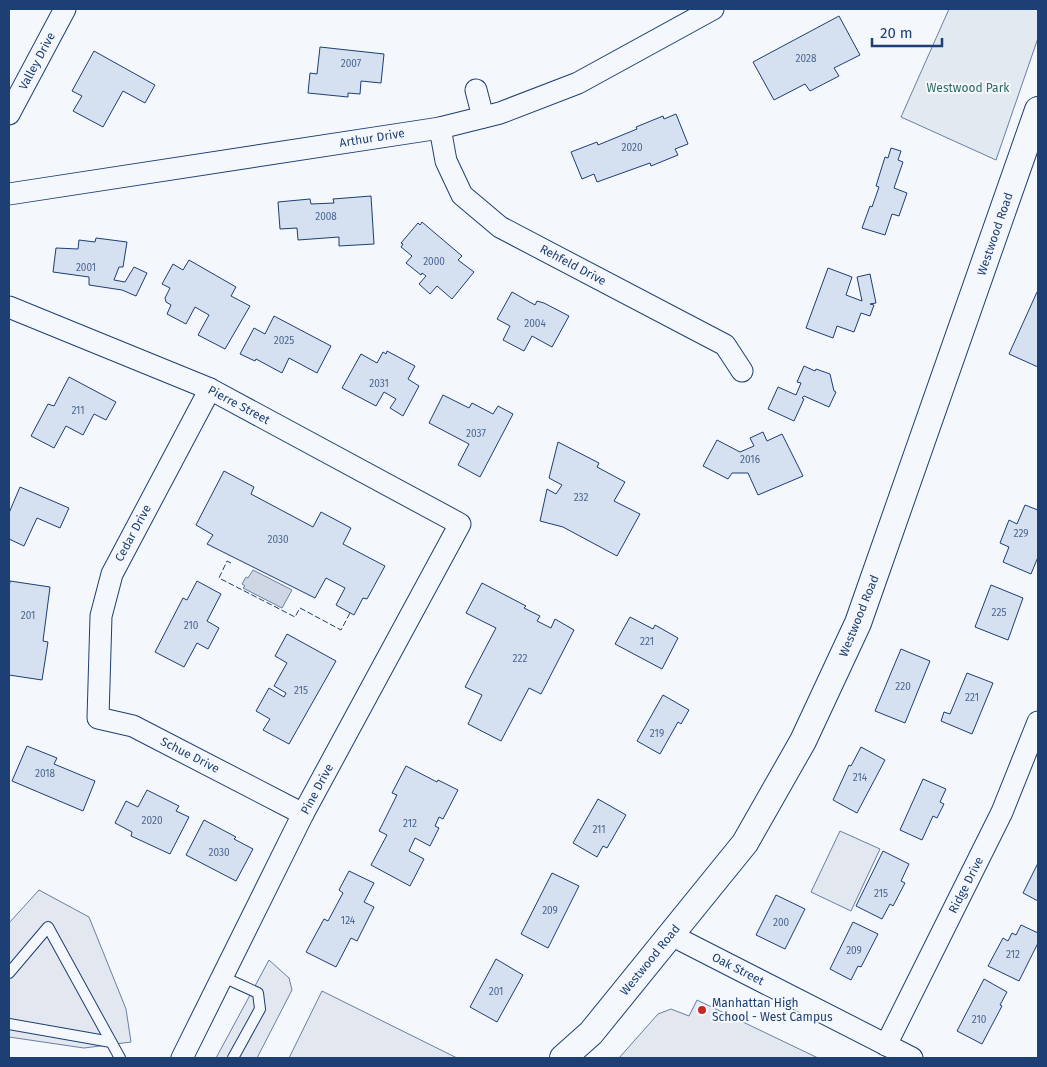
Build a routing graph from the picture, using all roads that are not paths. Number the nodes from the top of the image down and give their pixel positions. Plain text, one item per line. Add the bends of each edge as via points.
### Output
1 (65, 9) edge
2 (713, 9) edge
3 (476, 90) dead end
4 (1038, 110) edge
5 (9, 114) edge
6 (483, 118) junction
7 (440, 128) junction
8 (9, 194) edge
9 (9, 308) edge
10 (742, 371) dead end
11 (210, 389) junction
12 (460, 524) joint
13 (100, 690) joint
14 (1038, 722) edge
15 (303, 814) junction
16 (671, 935) junction
17 (9, 973) edge
18 (223, 976) junction
19 (9, 1024) edge
20 (111, 1042) junction
21 (884, 1048) junction
22 (120, 1058) edge
23 (182, 1058) edge
24 (233, 1058) edge
25 (563, 1058) edge
26 (912, 1058) edge

1 - 5 street, Valley Drive
2 - 6 street, Arthur Drive via 578,83
3 - 6 street
4 - 16 street, Westwood Road via 858,623 803,741 745,843
6 - 7 street, Arthur Drive
7 - 8 street, Arthur Drive
7 - 10 street, Rehfeld Drive via 446,161 462,195 500,227 724,345
9 - 11 street, Pierre Street
11 - 12 street, Pierre Street
11 - 13 street, Cedar Drive via 112,574 101,616
12 - 15 street, Pine Drive
13 - 15 street, Schue Drive via 98,718 134,726
14 - 21 street, Ridge Drive via 1002,812
15 - 18 street, Pine Drive
16 - 21 street, Oak Street
16 - 25 street, Westwood Road via 590,1033
17 - 20 lane via 48,927
18 - 23 street, Pine Drive
18 - 24 lane via 258,993 260,1009
19 - 20 lane
20 - 22 lane
21 - 26 street, Oak Street

